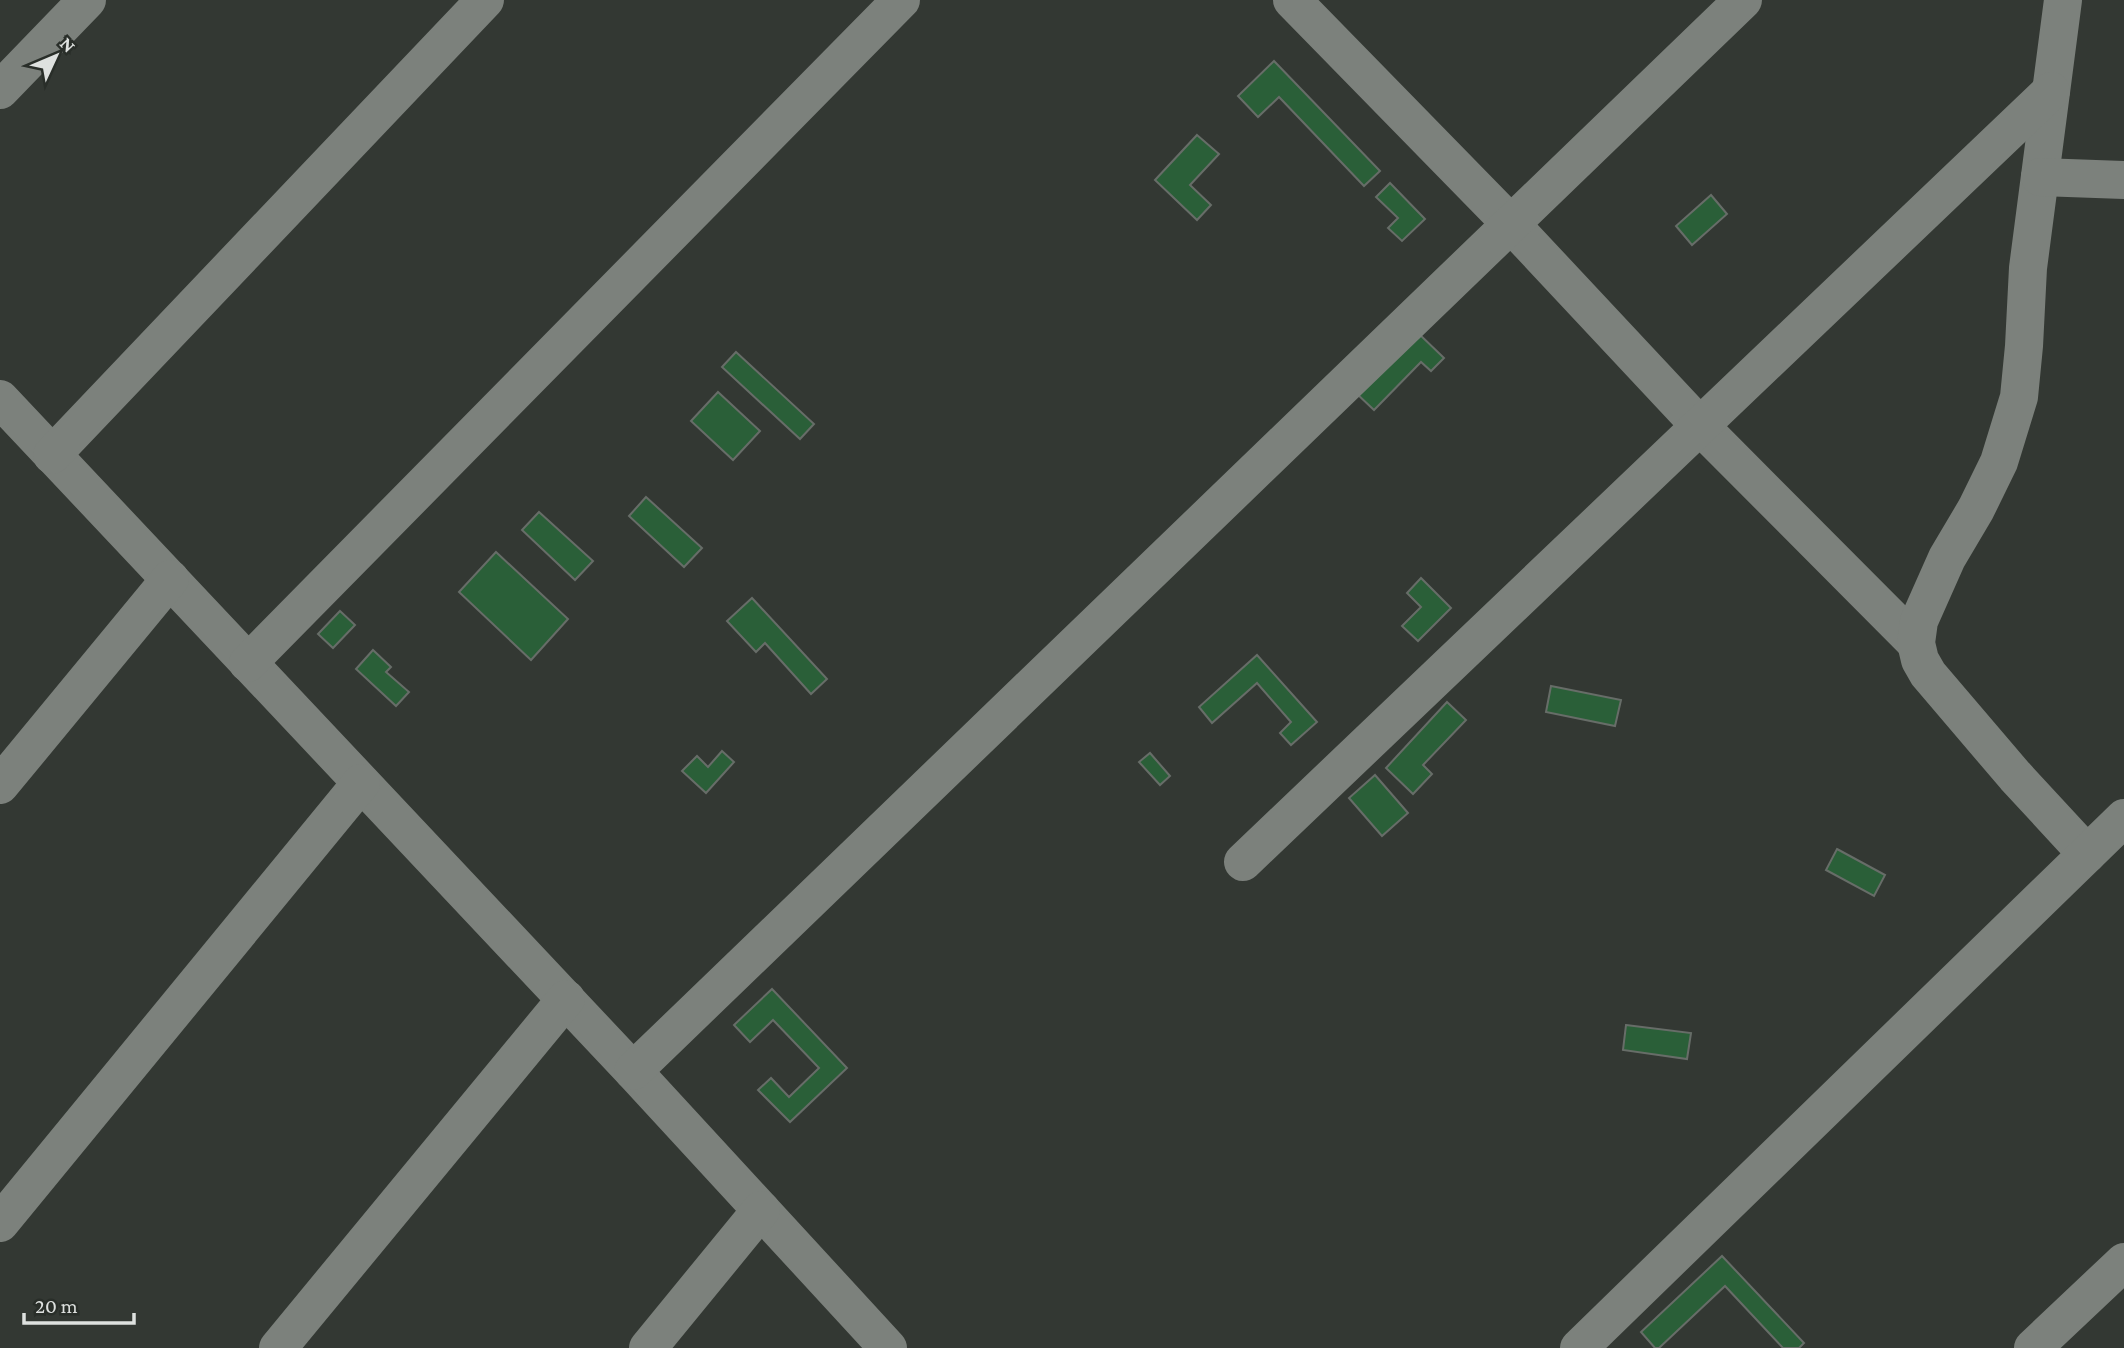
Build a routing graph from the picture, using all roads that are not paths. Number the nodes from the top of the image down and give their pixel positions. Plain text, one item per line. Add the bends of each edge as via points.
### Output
1 (87, 0) edge
2 (485, 0) edge
3 (901, 0) edge
4 (1292, 0) edge
5 (1743, 0) edge
6 (2063, 0) edge
7 (0, 90) edge
8 (2051, 91) junction
9 (2040, 177) junction
10 (2124, 180) edge
11 (1511, 224) junction
12 (0, 400) edge
13 (1700, 426) junction
14 (52, 455) junction
15 (170, 579) junction
16 (1916, 643) junction
17 (248, 663) junction
18 (361, 783) junction
19 (0, 785) edge
20 (2124, 818) edge
21 (2087, 854) junction
22 (1243, 862) dead end
23 (566, 999) junction
24 (634, 1071) junction
25 (761, 1210) junction
26 (0, 1223) edge
27 (2124, 1262) edge
28 (278, 1348) edge
29 (648, 1348) edge
30 (888, 1348) edge
31 (1579, 1348) edge
32 (2033, 1348) edge

1 - 7 street
2 - 14 street
3 - 17 street
4 - 11 street
5 - 11 street
6 - 8 street
8 - 9 street
8 - 13 street
9 - 10 street
9 - 16 street via 2018,397 2000,462 1947,558 1919,621
11 - 13 street
11 - 24 street
12 - 14 street
13 - 16 street
13 - 22 street
14 - 15 street
15 - 17 street
15 - 19 street
16 - 21 street via 1928,674
17 - 18 street
18 - 23 street
18 - 26 street
20 - 21 street
21 - 31 street
23 - 24 street
23 - 28 street
24 - 25 street
25 - 29 street
25 - 30 street
27 - 32 street

